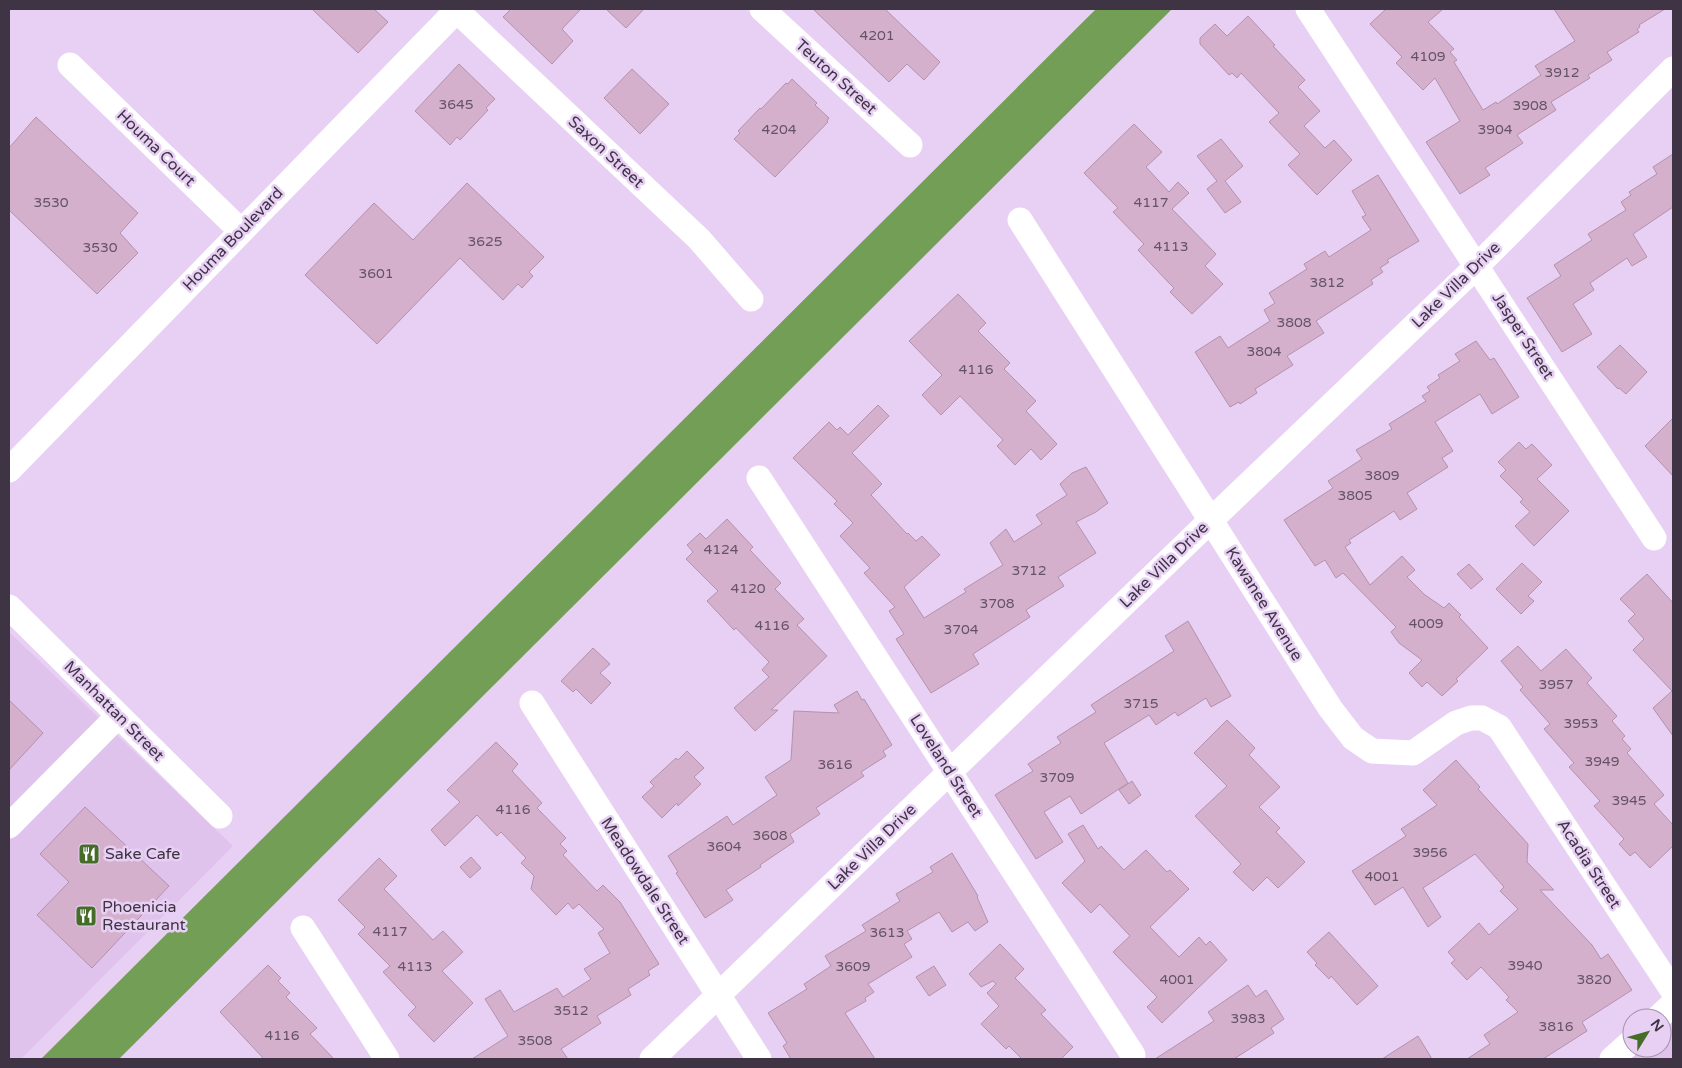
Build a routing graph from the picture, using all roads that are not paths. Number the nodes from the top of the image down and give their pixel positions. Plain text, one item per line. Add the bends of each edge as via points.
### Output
1 (457, 9) edge
2 (762, 9) edge
3 (1308, 9) edge
4 (70, 64) dead end
5 (1673, 69) edge
6 (910, 145) dead end
7 (1020, 220) dead end
8 (241, 231) junction
9 (1477, 266) junction
10 (751, 299) dead end
11 (9, 470) edge
12 (759, 478) dead end
13 (1210, 520) junction
14 (1654, 538) dead end
15 (9, 607) edge
16 (532, 703) dead end
17 (118, 716) junction
18 (1505, 736) joint
19 (950, 772) junction
20 (220, 816) dead end
21 (9, 826) edge
22 (304, 928) dead end
23 (1673, 991) edge
24 (718, 995) junction
25 (1622, 1050) edge
26 (1133, 1055) dead end
27 (387, 1059) edge
28 (652, 1059) edge
29 (759, 1059) edge
30 (1612, 1059) edge

1 - 8 street, Houma Boulevard
1 - 10 street, Saxon Street via 698,239
2 - 6 street, Teuton Street
3 - 9 street, Jasper Street
4 - 8 street, Houma Court
5 - 9 street, Lake Villa Drive
7 - 13 street, Kawanee Avenue
8 - 11 street, Houma Boulevard
9 - 13 street, Lake Villa Drive
9 - 14 street, Jasper Street
12 - 19 street, Loveland Street
13 - 18 street, Kawanee Avenue via 1330,708 1353,738 1372,751 1413,753 1456,723 1471,718 1482,718 1499,727
13 - 19 street, Lake Villa Drive
15 - 17 street, Manhattan Street
16 - 24 street, Meadowdale Street
17 - 20 street, Manhattan Street
17 - 21 street
18 - 23 street, Acadia Street
19 - 24 street, Lake Villa Drive
19 - 26 street, Loveland Street
22 - 27 street
24 - 28 street, Lake Villa Drive
24 - 29 street, Meadowdale Street
25 - 30 street

